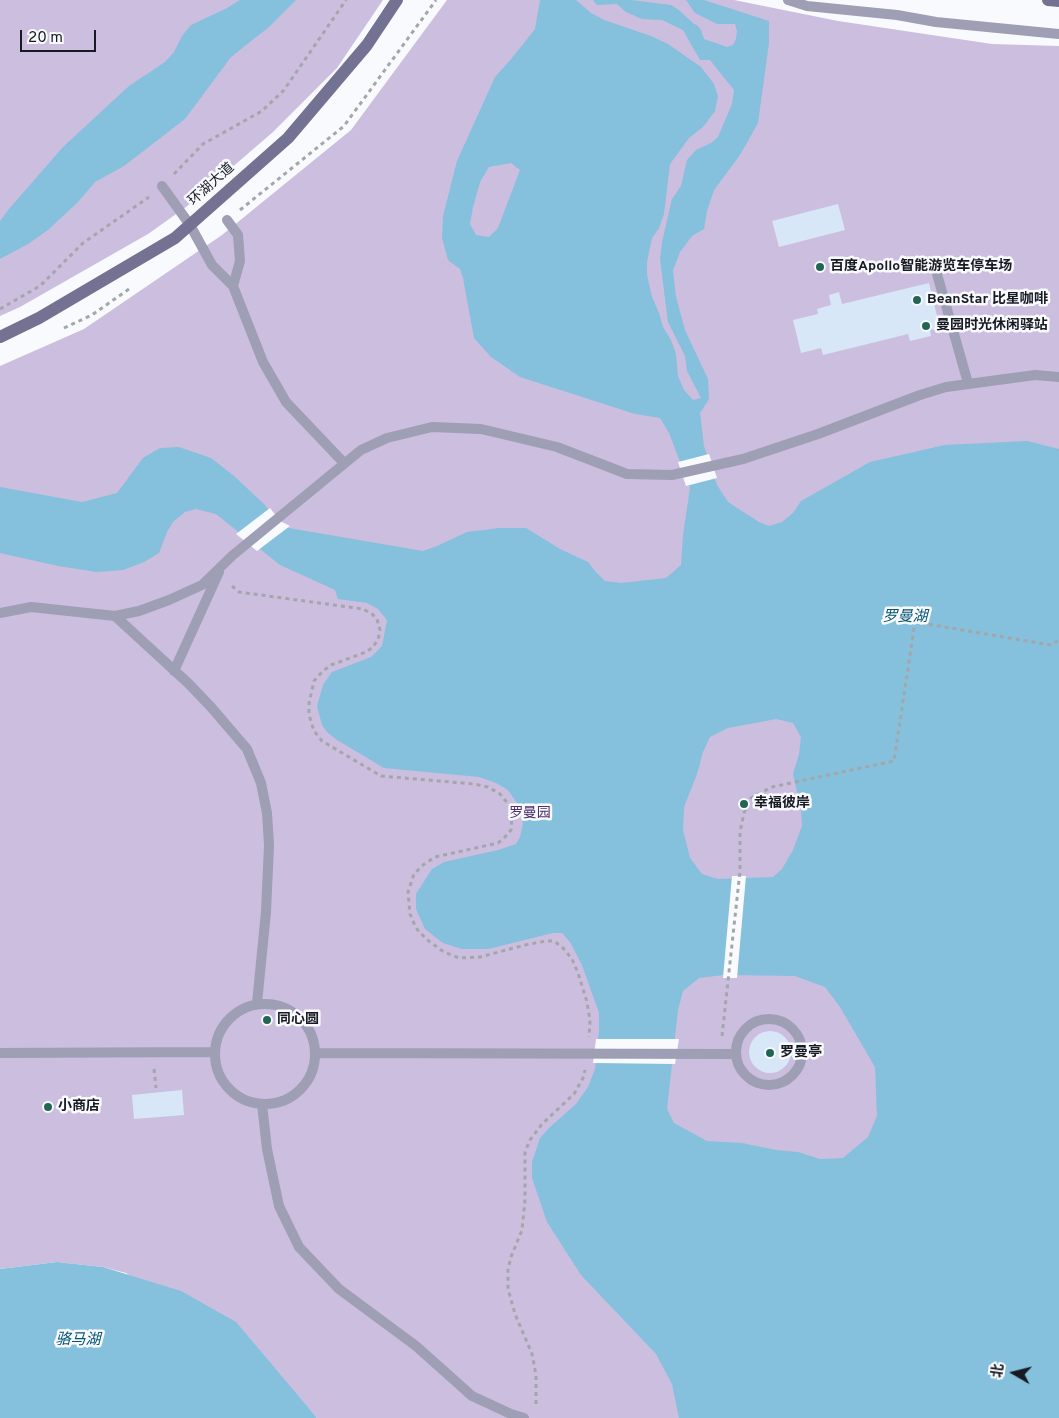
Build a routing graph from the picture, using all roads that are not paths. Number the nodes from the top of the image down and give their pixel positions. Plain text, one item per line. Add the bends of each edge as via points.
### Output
1 (397, 0) edge
2 (788, 0) edge
3 (1048, 0) edge
4 (1059, 1) edge
5 (1059, 34) edge
6 (162, 186) road end
7 (227, 220) dead end
8 (190, 225) junction
9 (935, 267) dead end
10 (233, 286) junction
11 (0, 337) edge
12 (1059, 377) edge
13 (968, 383) junction
14 (344, 464) junction
15 (222, 566) junction
16 (0, 613) edge
17 (115, 616) junction
18 (174, 671) junction
19 (257, 1004) junction
20 (214, 1052) junction
21 (0, 1053) edge
22 (315, 1053) junction
23 (736, 1054) junction
24 (262, 1104) junction
25 (524, 1418) edge

1 - 8 street, 环湖大道 via 367,45 288,138
2 - 5 lane via 807,6
3 - 4 street
6 - 8 lane
7 - 10 lane via 238,235 240,261
8 - 10 lane via 212,265
8 - 11 street, 环湖大道 via 174,238 39,318
9 - 13 lane
10 - 14 lane via 263,362 286,402
12 - 13 lane via 1035,375
13 - 14 lane via 920,395 743,459 672,475 627,474 557,447 481,429 432,427 387,438 361,450
14 - 15 lane
15 - 17 lane via 202,585 139,611
15 - 18 lane
16 - 17 lane via 31,607
17 - 18 lane
18 - 19 lane via 211,707 246,749 261,783 269,845
19 - 20 lane via 240,1009 227,1020 218,1035
19 - 22 lane via 274,1004 290,1010 304,1021 312,1036
20 - 21 lane
20 - 24 lane via 216,1068 223,1083 249,1102
22 - 23 lane
22 - 24 lane via 313,1069 295,1094 280,1102
23 - 23 lane via 745,1075 765,1086 776,1085 796,1073 803,1051 796,1031 788,1024 768,1019 748,1026 737,1043
24 - 25 lane via 279,1206 299,1247 339,1290 416,1346 472,1396

